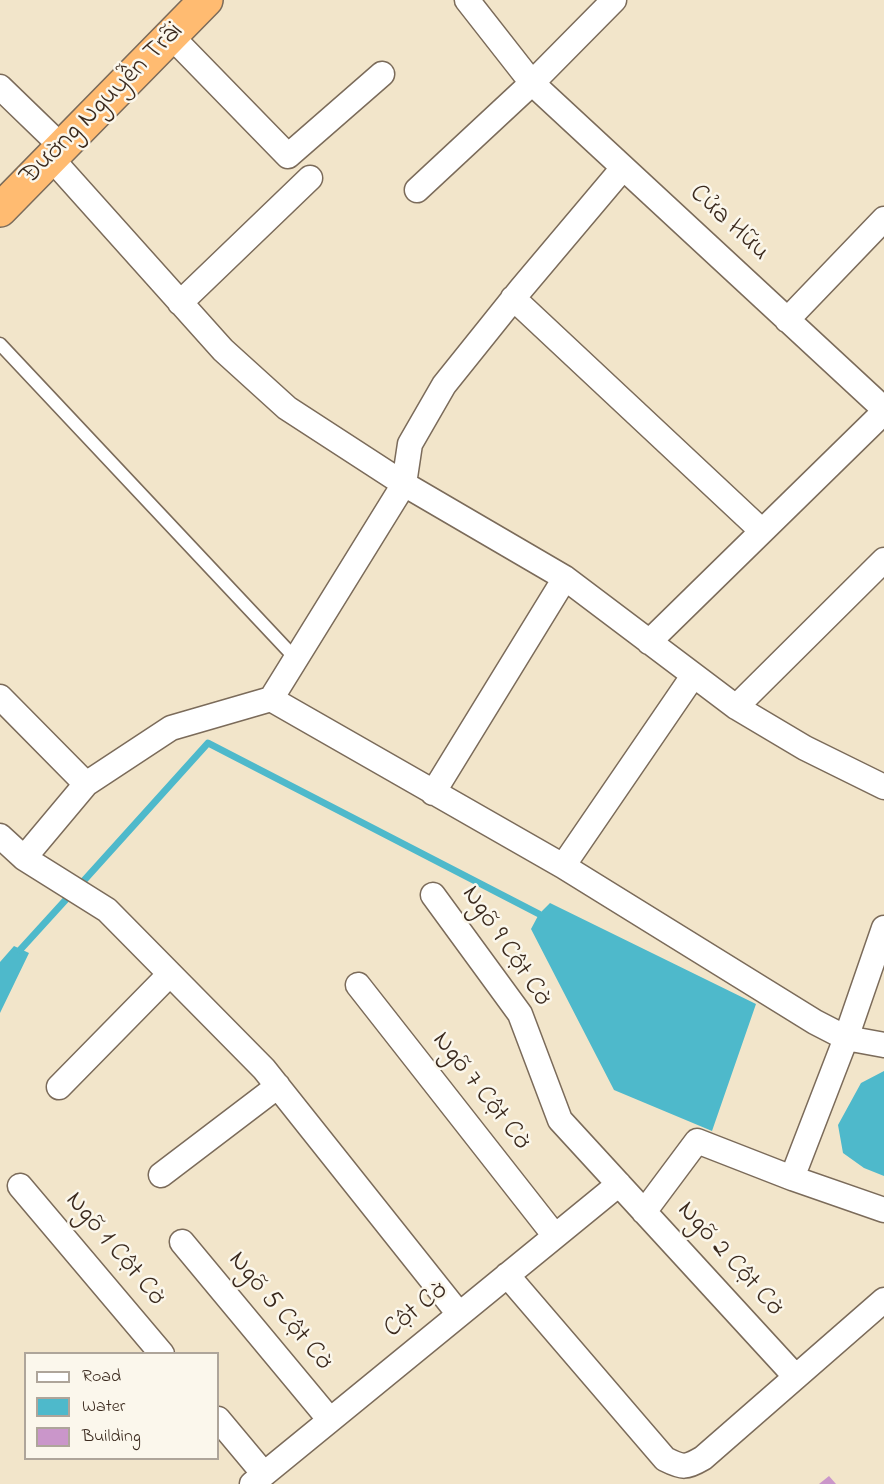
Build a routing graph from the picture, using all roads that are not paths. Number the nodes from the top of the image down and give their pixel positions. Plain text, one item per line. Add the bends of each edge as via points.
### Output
1 (206, 0) edge
2 (467, 0) edge
3 (614, 0) edge
4 (171, 36) junction
5 (382, 74) dead end
6 (532, 83) junction
7 (0, 87) edge
8 (56, 152) junction
9 (623, 168) junction
10 (310, 178) dead end
11 (417, 190) dead end
12 (0, 210) edge
13 (884, 219) edge
14 (513, 298) junction
15 (180, 303) junction
16 (787, 320) junction
17 (0, 344) edge
18 (884, 411) edge
19 (404, 484) junction
20 (762, 531) junction
21 (884, 560) edge
22 (565, 578) junction
23 (649, 642) junction
24 (296, 659) junction
25 (693, 676) junction
26 (0, 697) edge
27 (271, 699) junction
28 (736, 707) junction
29 (86, 784) junction
30 (884, 787) edge
31 (433, 793) junction
32 (0, 836) edge
33 (24, 858) junction
34 (563, 866) junction
35 (433, 895) dead end
36 (884, 928) edge
37 (170, 974) junction
38 (358, 985) dead end
39 (846, 1038) junction
40 (884, 1045) edge
41 (278, 1086) junction
42 (59, 1087) dead end
43 (161, 1175) dead end
44 (792, 1179) junction
45 (619, 1184) junction
46 (20, 1186) dead end
47 (884, 1210) edge
48 (644, 1212) junction
49 (555, 1236) junction
50 (182, 1242) dead end
51 (507, 1275) junction
52 (884, 1300) edge
53 (459, 1314) junction
54 (161, 1352) edge
55 (795, 1376) junction
56 (219, 1420) edge
57 (330, 1420) junction
58 (258, 1479) edge

1 - 4 highway, Đường Nguyễn Trãi
2 - 6 street, Cửa Hữu
3 - 6 street
4 - 5 street via 288,156
4 - 8 highway, Đường Nguyễn Trãi
6 - 9 street, Cửa Hữu
6 - 11 street
7 - 8 street
8 - 12 highway, Đường Nguyễn Trãi
8 - 15 street
9 - 14 street
9 - 16 street, Cửa Hữu
10 - 15 street
13 - 16 street
14 - 19 street via 444,385 410,444
14 - 20 street
15 - 19 street via 223,351 286,408
16 - 18 street, Cửa Hữu
17 - 24 lane
18 - 20 street
19 - 22 street
19 - 24 street
20 - 23 street
21 - 28 street
22 - 23 street
22 - 31 street
23 - 25 street
24 - 27 street
25 - 28 street
25 - 34 street
26 - 29 street
27 - 29 street via 171,728
27 - 31 street
28 - 30 street via 805,748
29 - 33 street
31 - 34 street
32 - 33 street
33 - 37 street via 107,910
34 - 39 street
35 - 45 street, Ngõ 9 Cột Cờ via 520,1014 560,1120
36 - 39 street
37 - 41 street
37 - 42 street
38 - 49 street, Ngõ 7 Cột Cờ
39 - 40 street
39 - 44 street
41 - 43 street
41 - 53 street
44 - 47 street
44 - 48 street via 697,1141
45 - 48 street, Ngõ 2 Cột Cờ
45 - 49 street, Cột Cờ
46 - 54 street, Ngõ 1 Cột Cờ
48 - 55 street, Ngõ 2 Cột Cờ
49 - 51 street, Cột Cờ
50 - 57 street, Ngõ 5 Cột Cờ
51 - 53 street, Cột Cờ
51 - 55 street via 665,1459 678,1465 689,1467 703,1458
52 - 55 street
53 - 57 street, Cột Cờ
56 - 58 street
57 - 58 street, Cột Cờ

